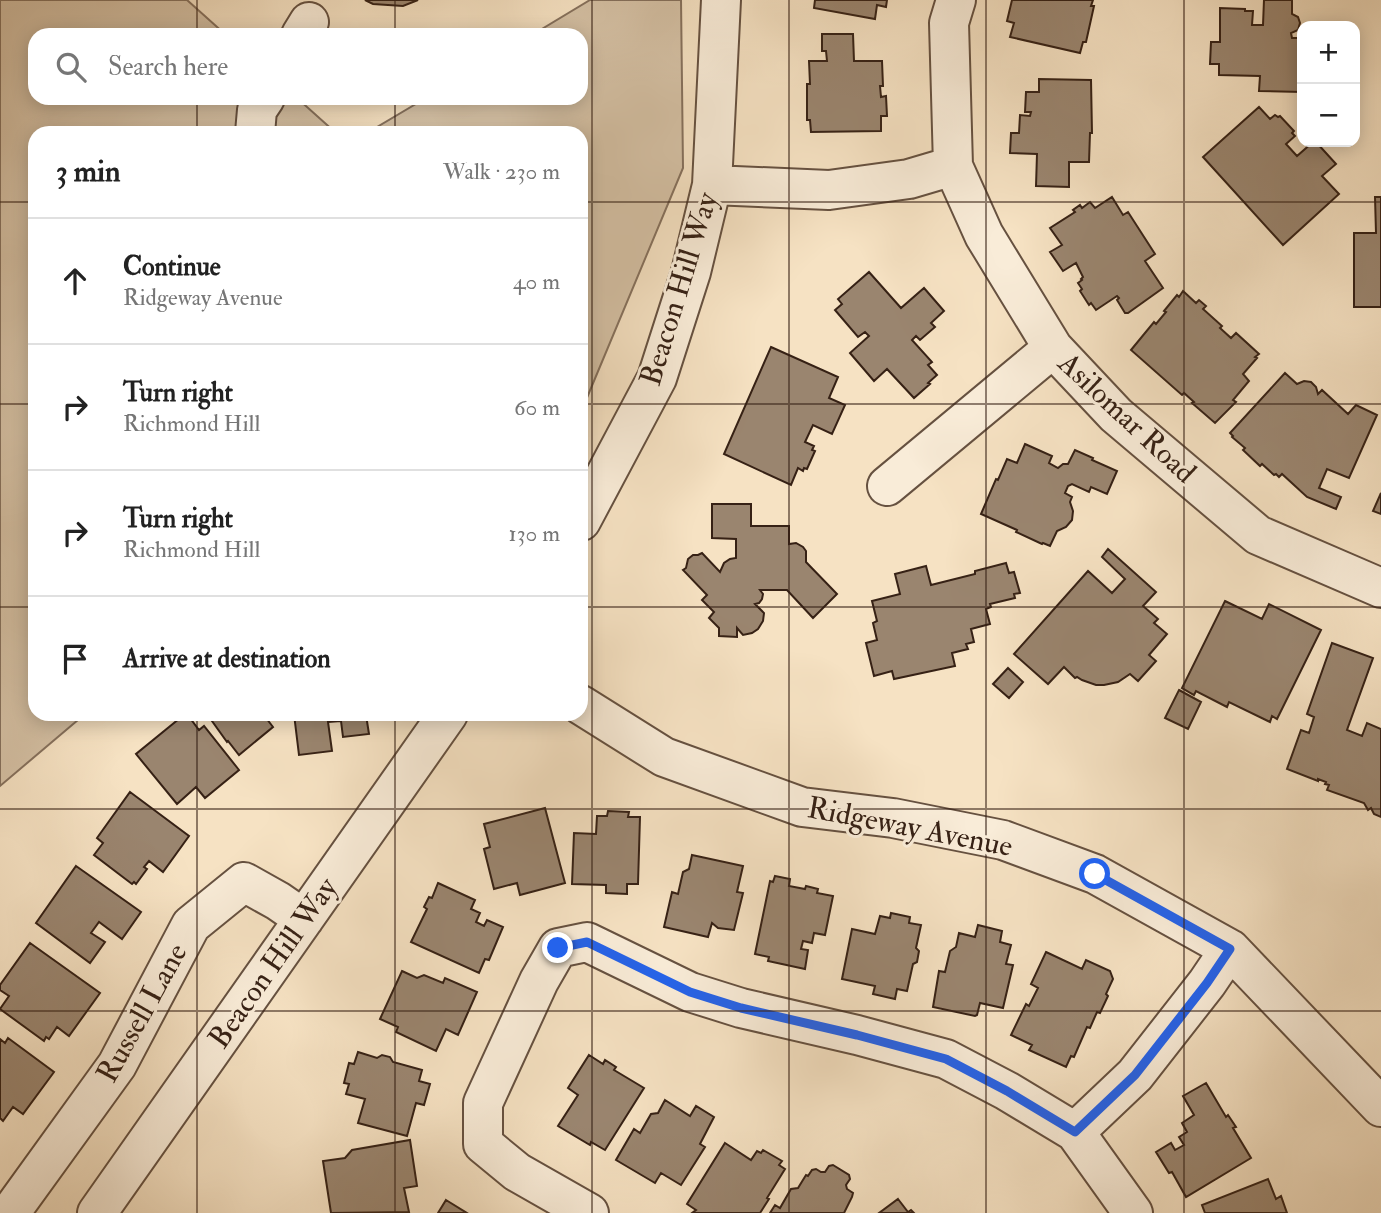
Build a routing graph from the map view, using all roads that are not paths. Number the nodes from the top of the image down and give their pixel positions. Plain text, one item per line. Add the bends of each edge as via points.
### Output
1 (721, 0) edge
2 (956, 0) edge
3 (260, 105) edge
4 (256, 126) edge
5 (953, 166) junction
6 (712, 185) junction
7 (1053, 348) junction
8 (887, 486) dead end
9 (588, 508) edge
10 (1381, 588) edge
11 (588, 709) edge
12 (443, 721) edge
13 (304, 919) junction
14 (1230, 949) junction
15 (1381, 1107) edge
16 (1075, 1132) junction
17 (10, 1213) edge
18 (97, 1213) edge
19 (589, 1213) edge
20 (1133, 1213) edge

1 - 6 street, Beacon Hill Way
2 - 5 street, Asilomar Road via 949,23
3 - 4 street
5 - 6 street via 830,190
5 - 7 street, Asilomar Road via 984,236
6 - 9 street, Beacon Hill Way via 691,272 657,378
7 - 8 street
7 - 10 street, Asilomar Road via 1116,415 1258,535
11 - 14 street, Ridgeway Avenue via 664,757 802,807 893,818 1003,840 1095,874
12 - 13 street, Beacon Hill Way
13 - 17 street, Russell Lane via 244,882 191,925 117,1065
13 - 18 street, Beacon Hill Way
14 - 15 street, Ridgeway Avenue
14 - 16 street via 1135,1075
16 - 19 street via 946,1059 690,992 587,942 558,948 539,982 483,1103 483,1144 517,1172
16 - 20 street

